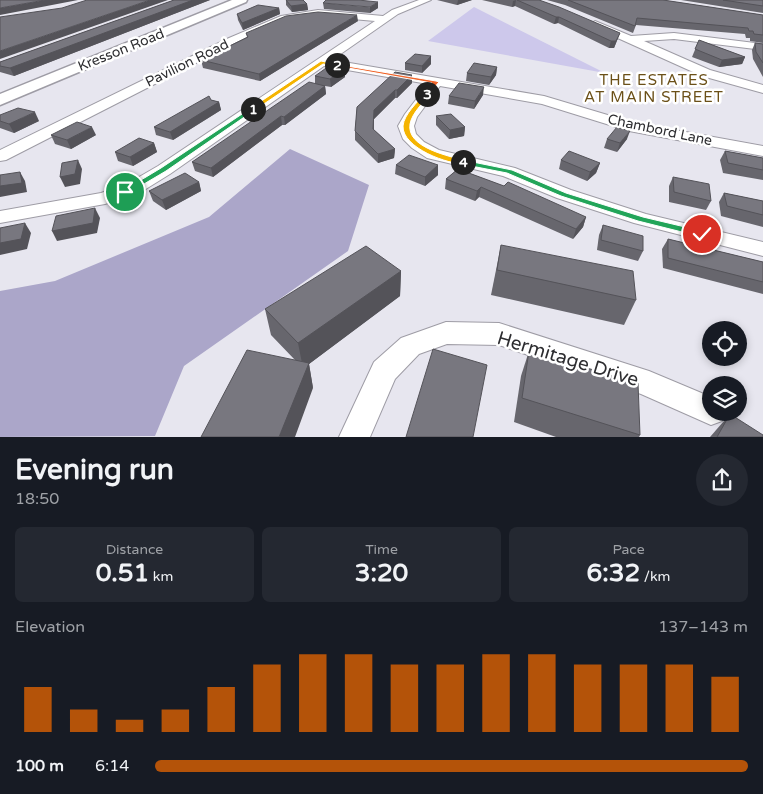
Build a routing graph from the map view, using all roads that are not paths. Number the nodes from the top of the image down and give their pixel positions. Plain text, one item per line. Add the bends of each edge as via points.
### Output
1 (242, 0) edge
2 (395, 0) edge
3 (427, 0) edge
4 (409, 2) edge
5 (384, 19) junction
6 (587, 20) edge
7 (631, 39) junction
8 (763, 47) edge
9 (322, 62) junction
10 (436, 82) junction
11 (763, 89) edge
12 (0, 100) edge
13 (763, 151) edge
14 (0, 156) edge
15 (0, 217) edge
16 (763, 249) edge
17 (702, 406) edge
18 (354, 436) edge

1 - 12 main road, Kresson Road
2 - 4 street
3 - 4 street
4 - 5 street
5 - 9 street
5 - 14 street, Pavilion Road via 318,13 284,18 233,40
6 - 7 street
7 - 8 street via 674,36
7 - 11 street via 706,73
9 - 10 street, Chambord Lane
9 - 15 street via 134,188 105,198
10 - 13 street, Chambord Lane via 544,100 629,126
10 - 16 street via 406,126 409,136 418,146 433,154 509,172 641,219
17 - 18 street, Hermitage Drive via 649,384 499,334 446,333 410,346 384,371

